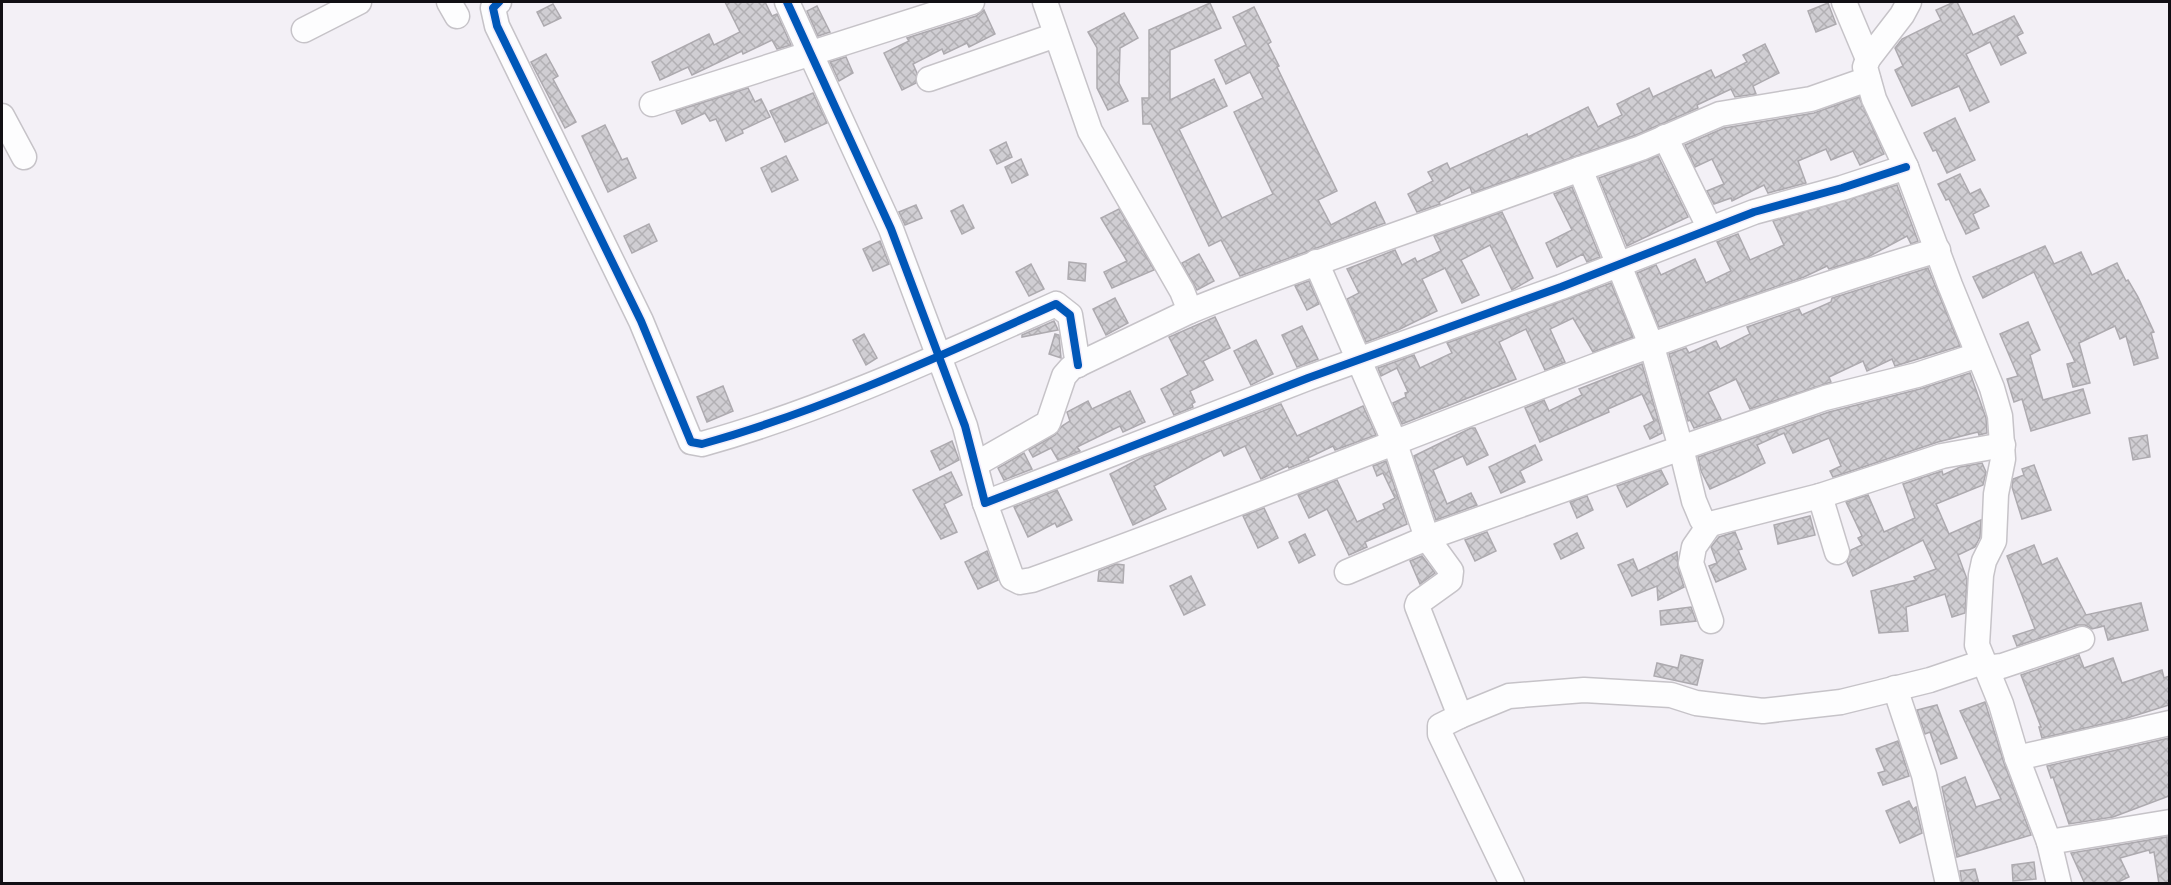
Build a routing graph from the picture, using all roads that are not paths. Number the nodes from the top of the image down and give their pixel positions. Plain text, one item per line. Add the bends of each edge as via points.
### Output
1 (359, 2) edge
2 (499, 2) edge
3 (787, 2) edge
4 (972, 2) edge
5 (1045, 2) edge
6 (1844, 2) edge
7 (1910, 2) edge
8 (304, 30) dead end
9 (1056, 35) junction
10 (812, 55) junction
11 (1868, 69) junction
12 (929, 79) dead end
13 (652, 104) dead end
14 (2, 116) edge
15 (1665, 137) junction
16 (24, 158) dead end
17 (1906, 166) junction
18 (1580, 169) junction
19 (1710, 229) junction
20 (1938, 250) junction
21 (1316, 262) junction
22 (1620, 264) junction
23 (1190, 311) junction
24 (1652, 347) junction
25 (1978, 355) junction
26 (938, 357) junction
27 (1358, 360) junction
28 (1078, 365) junction
29 (1394, 441) junction
30 (2003, 445) junction
31 (1681, 448) junction
32 (976, 464) junction
33 (1820, 496) junction
34 (985, 503) junction
35 (1710, 524) junction
36 (1427, 538) junction
37 (1837, 552) dead end
38 (1347, 572) dead end
39 (1711, 621) dead end
40 (2082, 639) dead end
41 (1982, 658) junction
42 (1895, 688) junction
43 (1458, 709) junction
44 (2169, 723) edge
45 (2017, 758) junction
46 (2169, 822) edge
47 (2049, 842) junction
48 (1512, 884) edge
49 (1947, 884) edge
50 (2059, 884) edge

1 - 8 street
2 - 26 street via 493,8 496,26 641,321 692,442 702,444 771,425
3 - 10 street
4 - 10 street
5 - 9 street
6 - 11 street
7 - 11 street
9 - 12 street
9 - 23 street via 1090,131
10 - 13 street
10 - 26 street via 891,229
11 - 15 street via 1811,99 1720,114
11 - 17 street
14 - 16 street
15 - 18 street
15 - 19 street
17 - 19 street
17 - 20 street
18 - 21 street
18 - 22 street
19 - 22 street
20 - 24 street via 1845,277
20 - 25 street
21 - 23 street
21 - 27 street
22 - 24 street
22 - 27 street
23 - 28 street
24 - 29 street
24 - 31 street
25 - 30 street via 1997,404
25 - 31 street via 1825,398
26 - 28 street via 1056,304 1070,315
26 - 32 street
27 - 29 street
27 - 34 street
28 - 32 street via 1064,376 1048,423
29 - 34 street via 1118,550 1026,581 1012,578
29 - 36 street
30 - 33 street via 1942,456
30 - 41 street via 1994,541 1981,575
31 - 35 street via 1694,501 1702,520
31 - 36 street
32 - 34 street
33 - 35 street
33 - 37 street
35 - 39 street via 1694,548 1691,563
36 - 38 street
36 - 43 street via 1451,576 1417,606
40 - 41 street via 2002,666
41 - 42 street
41 - 45 street
42 - 43 street via 1841,702 1762,711 1704,704 1671,695 1584,690 1509,696
42 - 49 street via 1924,775
43 - 48 street via 1440,726 1440,734
44 - 45 street
45 - 47 street
46 - 47 street
47 - 50 street

